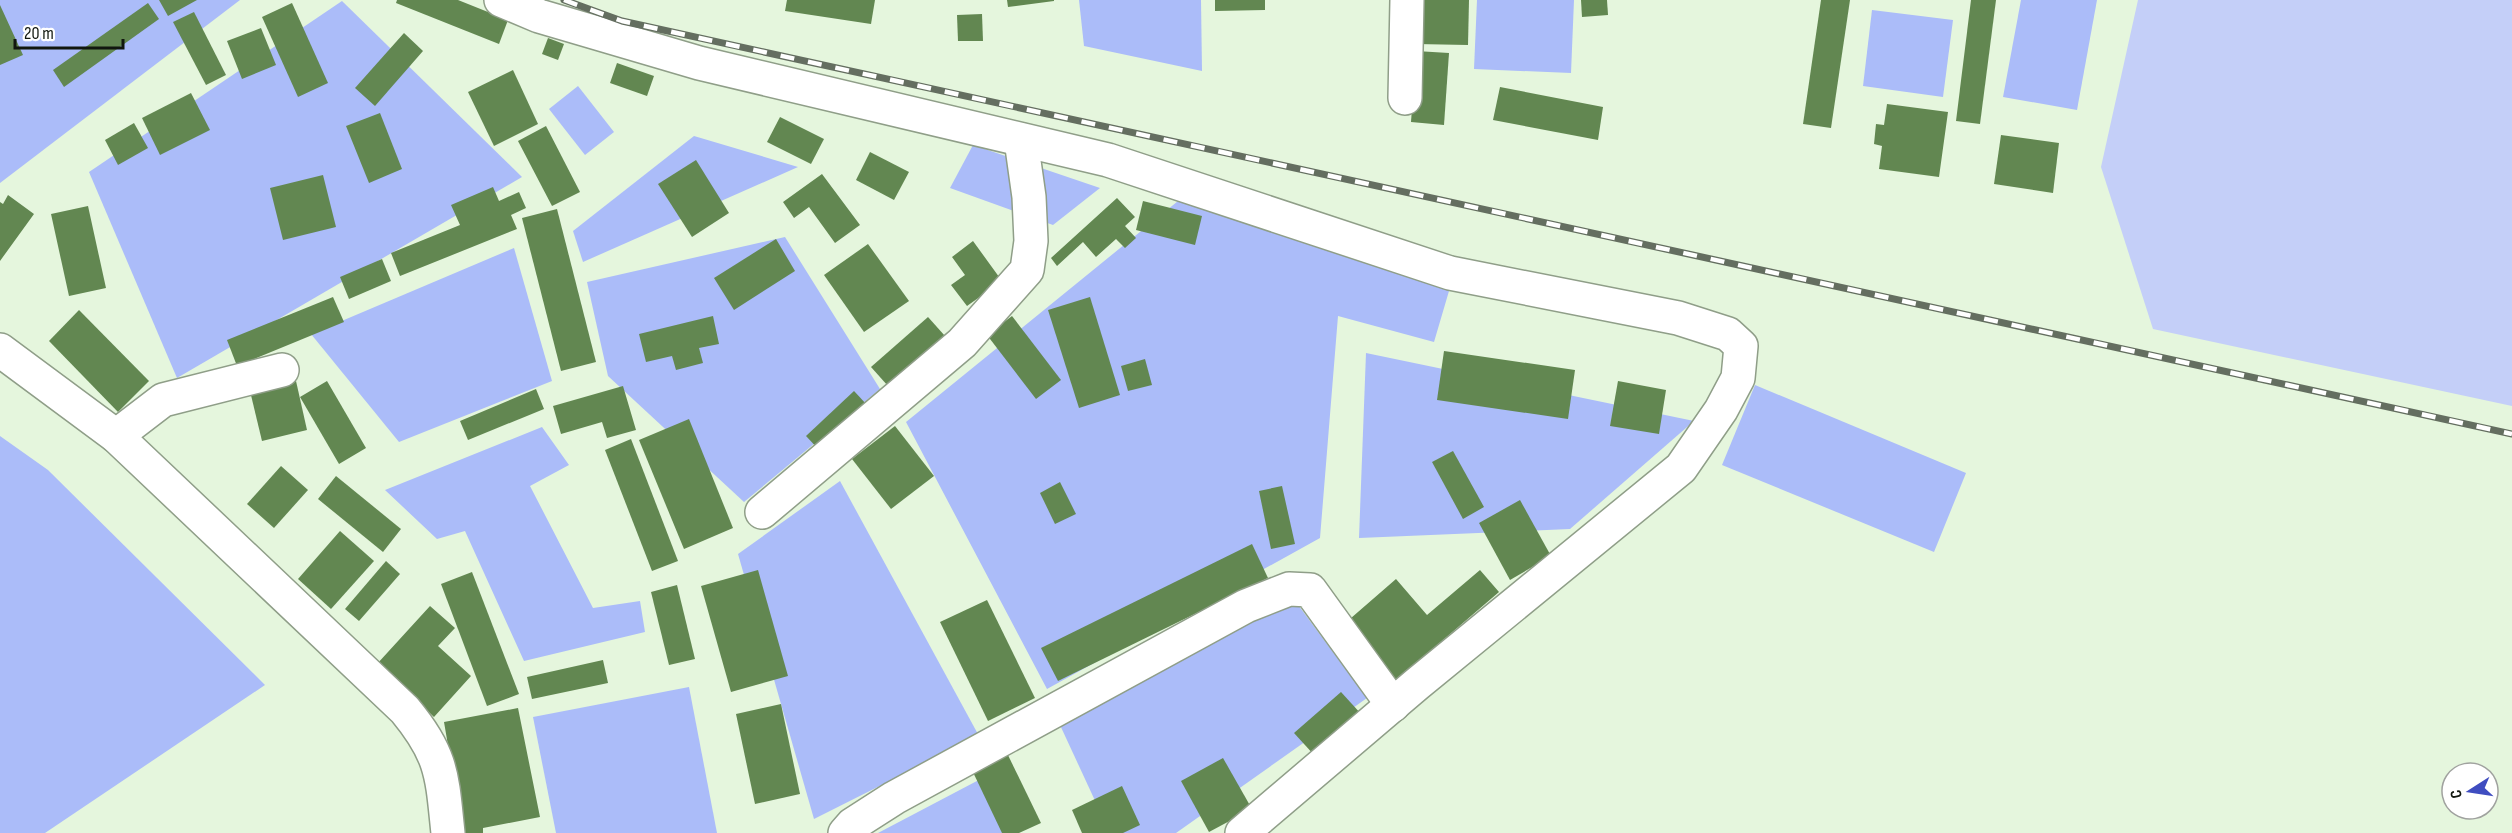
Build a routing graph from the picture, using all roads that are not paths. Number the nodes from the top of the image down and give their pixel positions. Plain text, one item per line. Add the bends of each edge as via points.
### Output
1 (501, 0) edge
2 (1407, 0) edge
3 (1405, 98) dead end
4 (1021, 140) junction
5 (0, 350) edge
6 (282, 370) dead end
7 (117, 436) junction
8 (762, 512) dead end
9 (1393, 705) junction
10 (448, 833) edge
11 (845, 833) edge
12 (1242, 833) edge

1 - 4 street via 539,16 699,63
2 - 3 street
4 - 8 street via 1029,197 1028,270 962,343
4 - 9 street via 1108,160 1450,273 1678,318 1728,334 1741,346 1738,378 1681,468
5 - 7 street
6 - 7 street via 163,400
7 - 10 street via 405,710 426,736 438,762
9 - 11 street via 1311,590 1289,589 1246,606 905,793
9 - 12 street

